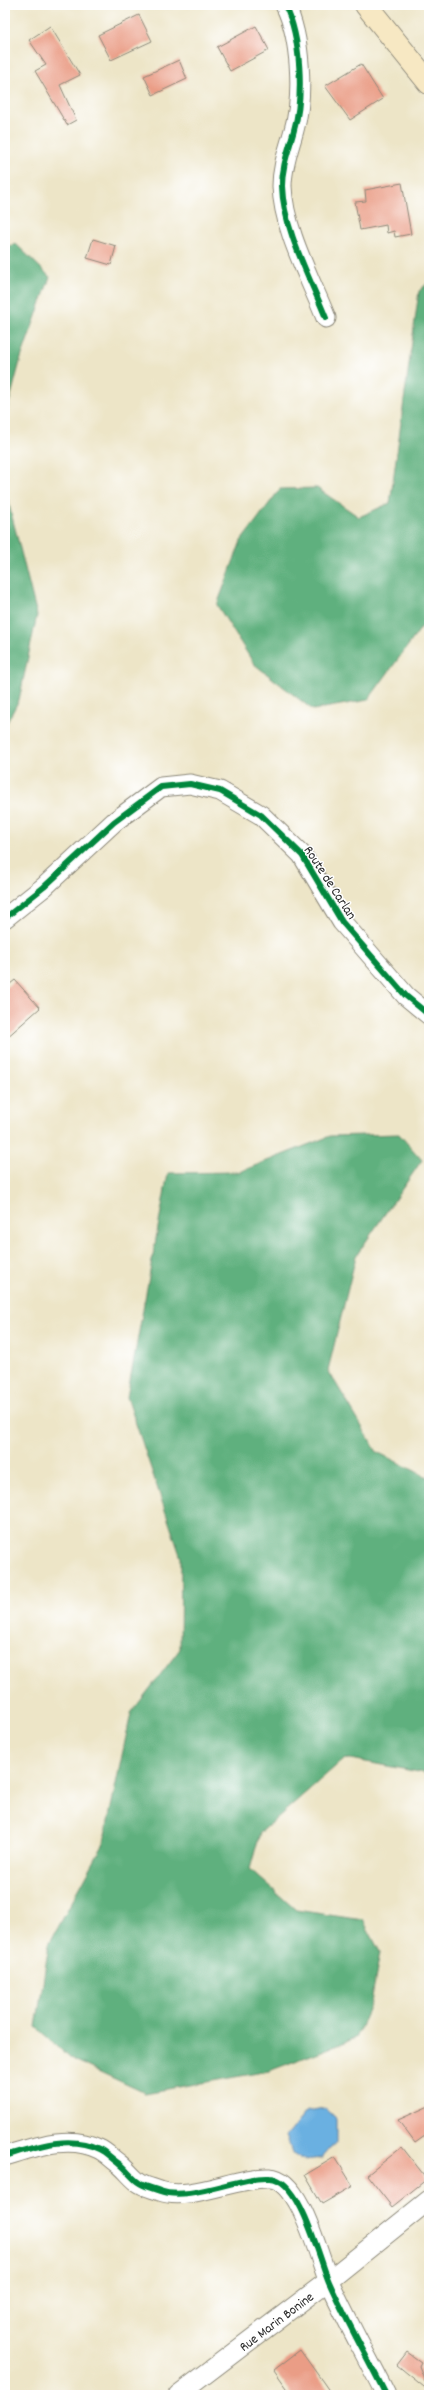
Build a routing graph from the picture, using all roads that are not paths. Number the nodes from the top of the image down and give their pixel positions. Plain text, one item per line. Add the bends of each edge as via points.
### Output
1 (285, 5) edge
2 (366, 5) edge
3 (429, 83) edge
4 (326, 318) dead end
5 (5, 918) edge
6 (429, 1015) edge
7 (5, 2156) edge
8 (429, 2200) edge
9 (328, 2281) junction
10 (178, 2395) edge
11 (386, 2395) edge

1 - 4 street via 291,16 295,36 300,84 295,129 285,158 283,201 295,241
2 - 3 street
5 - 6 street, Route de Carlan via 114,822 161,787 190,784 220,791 261,815 302,855 342,922 406,996
7 - 9 street via 44,2144 74,2142 99,2149 139,2183 164,2192 189,2192 255,2178 272,2178 282,2183 291,2193 313,2232
8 - 9 street, Rue Marin Bonine
9 - 10 street, Rue Marin Bonine
9 - 11 street

